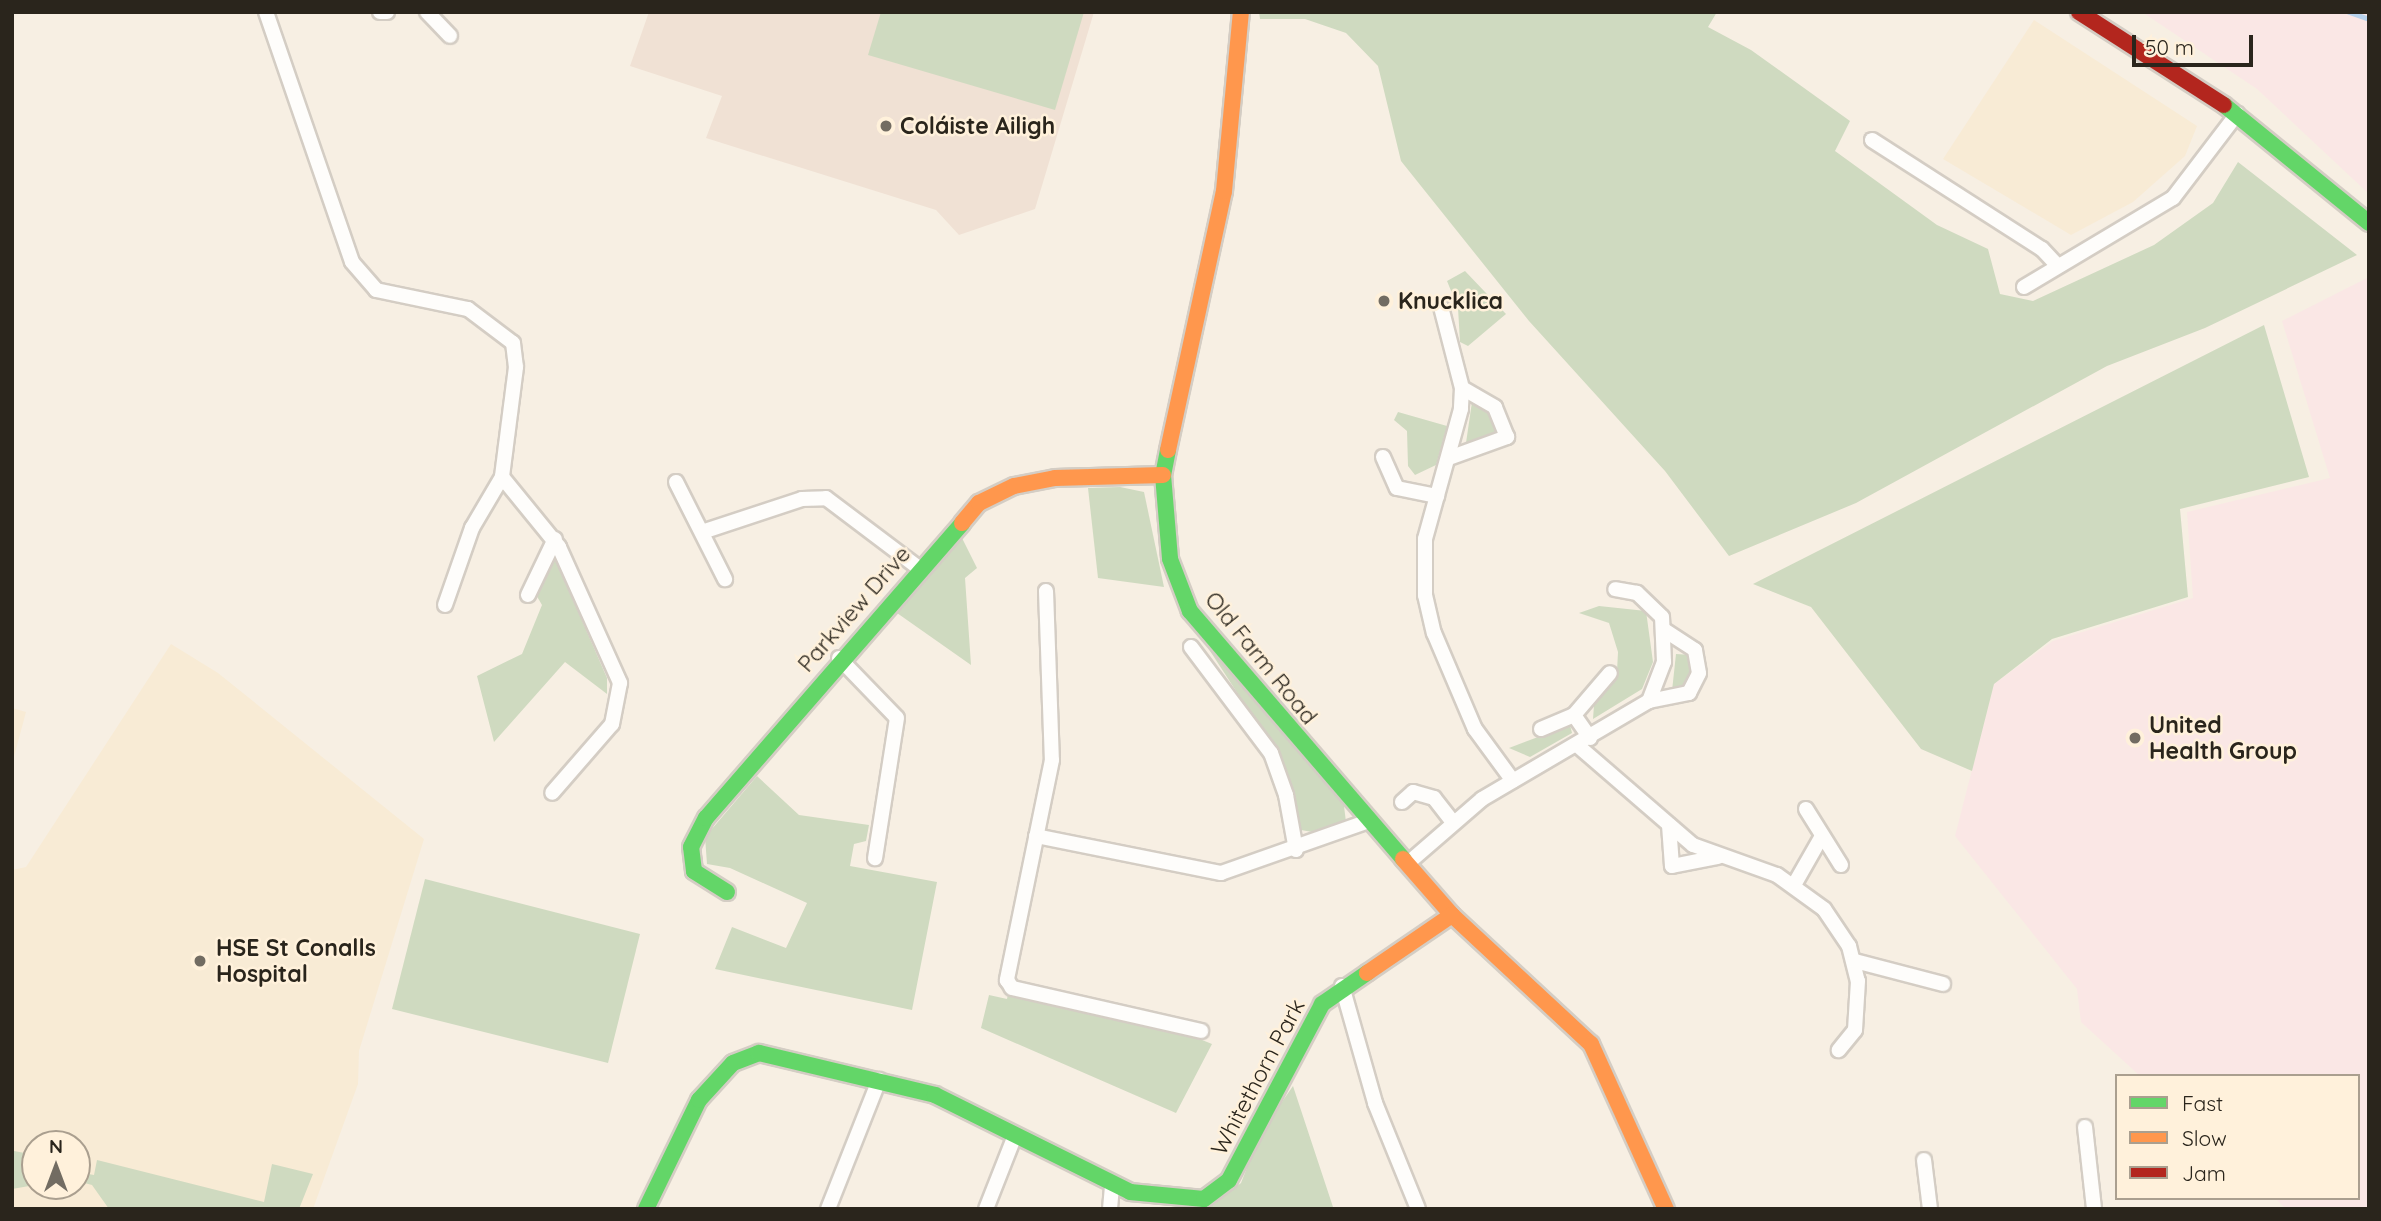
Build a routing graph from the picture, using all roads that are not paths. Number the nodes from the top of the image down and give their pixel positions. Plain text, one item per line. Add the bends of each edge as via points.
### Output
1 (266, 12) edge
2 (380, 12) edge
3 (387, 12) edge
4 (427, 12) edge
5 (1241, 12) edge
6 (2079, 12) edge
7 (450, 36) dead end
8 (2237, 114) junction
9 (1872, 140) dead end
10 (2369, 223) edge
11 (2058, 266) junction
12 (2024, 287) dead end
13 (1441, 307) dead end
14 (1462, 388) junction
15 (1383, 457) dead end
16 (1449, 458) junction
17 (1163, 475) junction
18 (502, 477) junction
19 (676, 482) dead end
20 (1437, 496) junction
21 (702, 532) junction
22 (555, 539) junction
23 (919, 568) junction
24 (725, 579) dead end
25 (1615, 589) dead end
26 (1046, 591) dead end
27 (528, 595) dead end
28 (445, 605) dead end
29 (1664, 630) junction
30 (1191, 647) dead end
31 (839, 657) junction
32 (1610, 674) dead end
33 (1649, 701) junction
34 (1574, 715) junction
35 (1541, 729) dead end
36 (1583, 741) junction
37 (1513, 781) junction
38 (552, 793) dead end
39 (1402, 802) dead end
40 (1806, 809) dead end
41 (1369, 821) junction
42 (1452, 821) junction
43 (1669, 825) junction
44 (1036, 836) junction
45 (1822, 836) junction
46 (1296, 850) junction
47 (1718, 857) junction
48 (875, 858) dead end
49 (1407, 864) junction
50 (1841, 865) dead end
51 (1794, 885) junction
52 (727, 892) dead end
53 (1452, 915) junction
54 (1855, 961) junction
55 (1943, 984) dead end
56 (1342, 986) junction
57 (1201, 1031) dead end
58 (1839, 1050) dead end
59 (878, 1080) junction
60 (2085, 1127) dead end
61 (1014, 1138) junction
62 (1924, 1160) dead end
63 (1112, 1184) junction
64 (646, 1209) edge
65 (828, 1209) edge
66 (986, 1209) edge
67 (1110, 1209) edge
68 (1418, 1209) edge
69 (1666, 1209) edge
70 (1930, 1209) edge
71 (2094, 1209) edge

1 - 18 street via 352,262 384,294 468,309 513,344 516,367
2 - 3 street
4 - 7 street
5 - 17 street, Old Farm Road via 1224,191
6 - 8 street
8 - 10 street
8 - 11 street via 2173,198
9 - 11 street via 2010,226
11 - 12 street
13 - 14 street
14 - 16 street
14 - 16 street via 1495,407 1507,437
15 - 20 street via 1397,488
16 - 20 street
17 - 23 street, Parkview Drive via 1101,474 1014,486 979,503
17 - 41 street, Old Farm Road via 1170,559 1190,611
18 - 22 street
18 - 28 street via 472,528
19 - 21 street
20 - 37 street via 1423,569 1434,633 1475,729
21 - 23 street via 802,499 826,498
21 - 24 street
22 - 27 street
22 - 38 street via 620,684 612,724
23 - 31 street, Parkview Drive
25 - 29 street via 1654,605
26 - 44 street via 1052,760
29 - 33 street via 1659,684
29 - 33 street via 1695,650 1699,674 1689,693
30 - 46 street via 1271,754 1286,794
31 - 48 street via 897,718
31 - 52 street, Parkview Drive via 706,818 691,847 694,870
32 - 34 street
33 - 36 street
34 - 35 street
34 - 36 street
36 - 37 street
36 - 43 street
37 - 42 street
39 - 42 street via 1413,792 1434,798
40 - 45 street
41 - 46 street
41 - 49 street, Old Farm Road
42 - 49 street
43 - 47 street
43 - 47 street via 1672,866
44 - 46 street via 1221,873
44 - 57 street via 1006,969 1012,988
45 - 50 street
45 - 51 street
47 - 51 street
49 - 53 street, Old Farm Road
51 - 54 street via 1824,909
53 - 56 street, Whitethorn Park
53 - 69 street, Old Farm Road via 1591,1044
54 - 55 street
54 - 58 street via 1855,1030
56 - 63 street, Whitethorn Park via 1314,1015 1219,1193 1173,1199
56 - 68 street via 1376,1103
59 - 61 street via 954,1103
59 - 64 street via 771,1055 744,1056 699,1100
59 - 65 street
60 - 71 street
61 - 63 street
61 - 66 street
62 - 70 street
63 - 67 street

